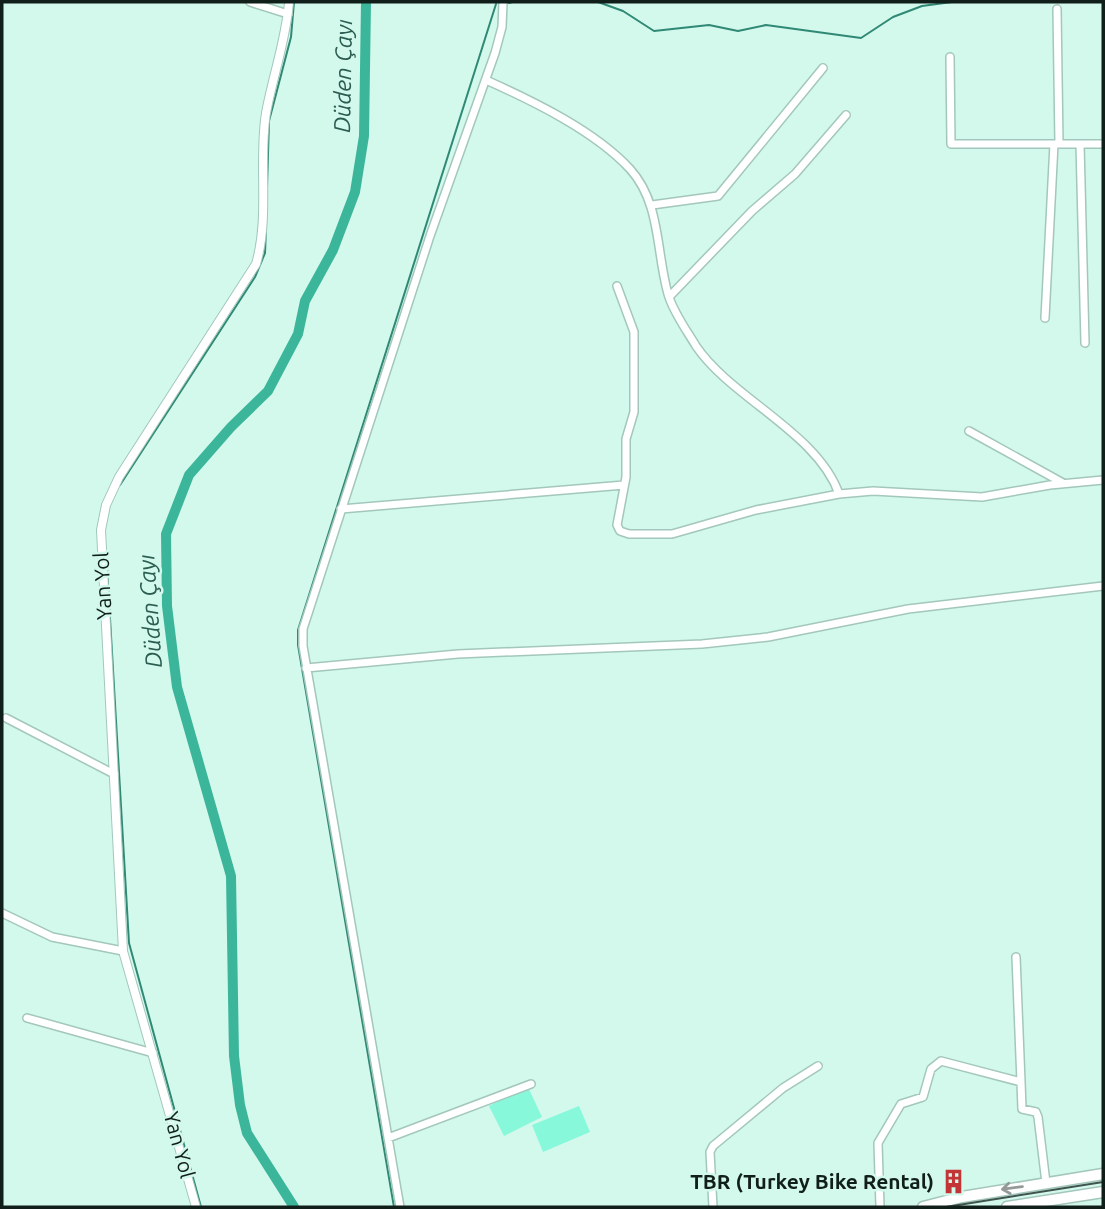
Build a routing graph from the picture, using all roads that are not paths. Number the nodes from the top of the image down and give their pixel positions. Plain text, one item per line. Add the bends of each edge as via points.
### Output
1 (250, 2) edge
2 (289, 2) edge
3 (503, 2) edge
4 (1057, 9) dead end
5 (288, 14) junction
6 (950, 57) dead end
7 (823, 68) dead end
8 (486, 80) junction
9 (846, 115) dead end
10 (1056, 144) junction
11 (1080, 144) junction
12 (1103, 144) edge
13 (652, 205) junction
14 (617, 286) dead end
15 (669, 297) junction
16 (1045, 318) dead end
17 (1085, 343) dead end
18 (970, 431) dead end
19 (1103, 480) edge
20 (1063, 483) junction
21 (624, 485) junction
22 (839, 494) junction
23 (341, 509) junction
24 (1103, 586) edge
25 (306, 668) junction
26 (6, 718) dead end
27 (114, 774) junction
28 (2, 913) edge
29 (123, 951) junction
30 (1016, 957) dead end
31 (27, 1018) dead end
32 (153, 1052) junction
33 (818, 1066) dead end
34 (1021, 1082) junction
35 (531, 1084) dead end
36 (388, 1138) junction
37 (1103, 1174) edge
38 (1046, 1183) junction
39 (1102, 1195) edge
40 (196, 1207) edge
41 (400, 1207) edge
42 (712, 1207) edge
43 (880, 1207) edge
44 (923, 1207) edge
45 (1007, 1207) edge

1 - 5 street
2 - 5 street, Yan Yol
3 - 8 street via 502,27
4 - 10 street
5 - 27 street, Yan Yol via 266,114 256,264 119,477 102,521
6 - 10 street via 951,144
7 - 13 street via 718,196
8 - 13 street via 600,142 635,175
8 - 23 street
9 - 15 street via 795,174 752,211
10 - 11 street
10 - 16 street
11 - 12 street
11 - 17 street
13 - 15 street
14 - 21 street via 634,332 634,412 626,439
15 - 22 street via 710,364 800,442 835,481
18 - 20 street
19 - 20 street
20 - 22 street via 982,497 873,491
21 - 22 street via 617,525 620,531 636,534 686,531
21 - 23 street
23 - 25 street via 303,629
24 - 25 street via 908,609 715,643 432,656
25 - 36 street
26 - 27 street
27 - 29 street, Yan Yol
28 - 29 street via 52,937
29 - 32 street, Yan Yol
30 - 34 street
31 - 32 street
32 - 40 street, Yan Yol
33 - 42 street via 783,1088 713,1146
34 - 38 street via 1022,1109 1038,1116
34 - 43 street via 940,1061 931,1069 923,1097 901,1104 878,1143
35 - 36 street
36 - 41 street
37 - 38 main road
38 -> 44 main road
39 - 45 main road

